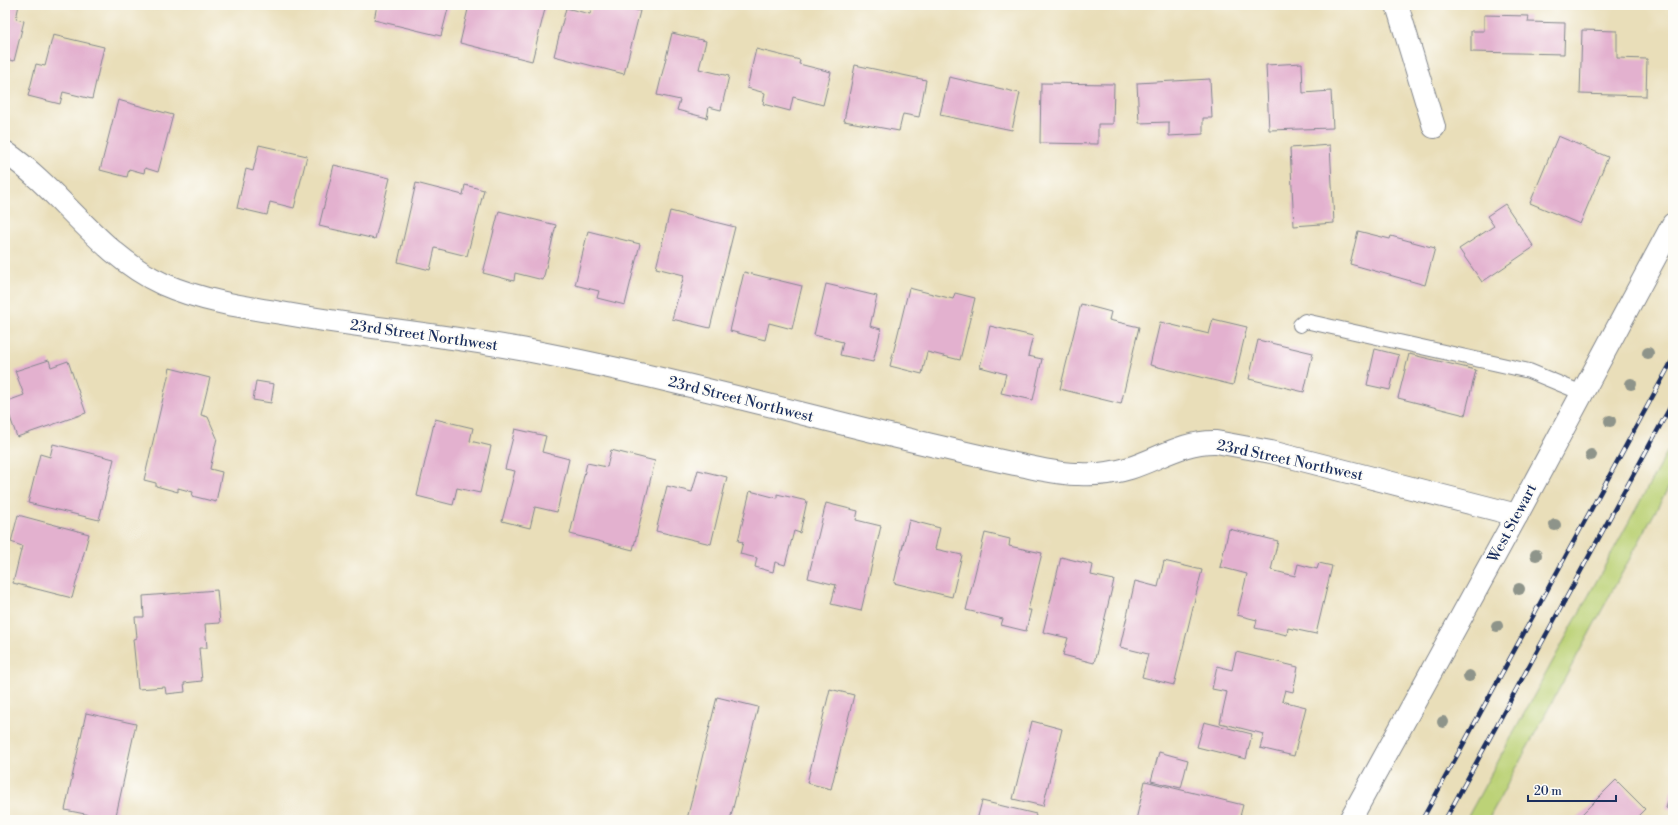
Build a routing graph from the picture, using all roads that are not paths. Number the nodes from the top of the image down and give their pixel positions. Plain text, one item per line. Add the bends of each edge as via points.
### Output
1 (1397, 5) edge
2 (1434, 127) dead end
3 (5, 152) edge
4 (1673, 224) edge
5 (1300, 325) dead end
6 (1582, 393) junction
7 (1517, 515) junction
8 (1350, 820) edge

1 - 2 street
3 - 7 street, 23rd Street Northwest via 45,184 87,229 114,253 145,276 198,296 260,310 425,333 631,371 973,455 1048,470 1101,474 1128,468 1191,445 1216,442 1272,452
4 - 6 street, West Stewart
5 - 6 lane via 1305,321 1529,371
6 - 7 street, West Stewart
7 - 8 street, West Stewart

